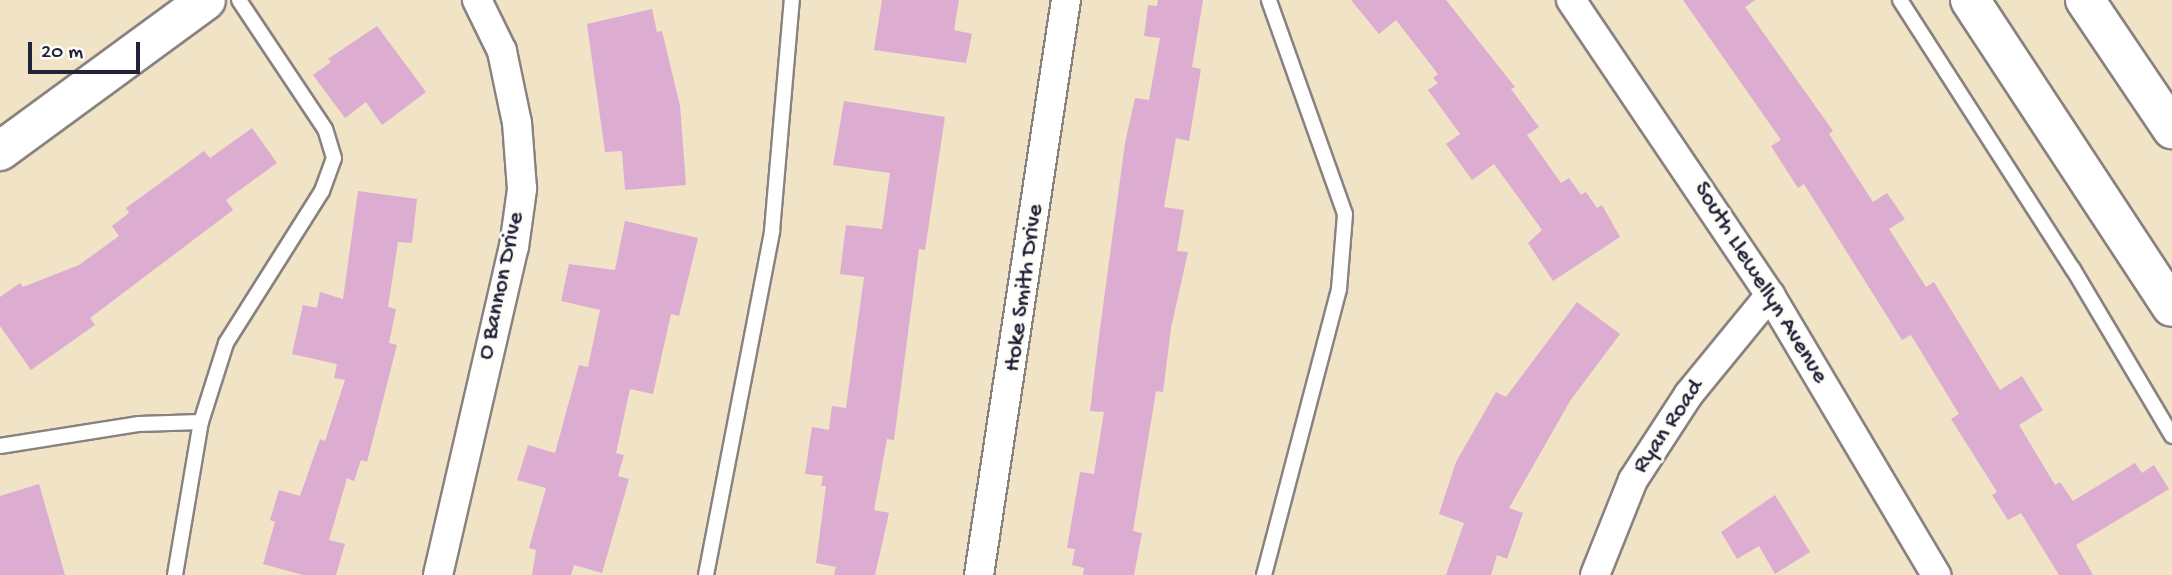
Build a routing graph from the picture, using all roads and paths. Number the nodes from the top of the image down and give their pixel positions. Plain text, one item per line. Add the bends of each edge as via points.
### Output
1 (206, 0) edge
2 (239, 0) edge
3 (477, 0) edge
4 (792, 0) edge
5 (1066, 0) edge
6 (1269, 0) edge
7 (1571, 0) edge
8 (1900, 0) edge
9 (1970, 0) edge
10 (2085, 0) edge
11 (2172, 129) edge
12 (0, 151) edge
13 (1770, 295) junction
14 (2172, 307) edge
15 (201, 422) junction
16 (2172, 436) edge
17 (0, 446) edge
18 (175, 575) edge
19 (438, 575) edge
20 (706, 575) edge
21 (979, 575) edge
22 (1264, 575) edge
23 (1595, 575) edge
24 (1936, 575) edge

1 - 12 main road
2 - 15 lane via 325,129 334,158 322,191 226,343
3 - 19 street, O Bannon Drive via 502,51 517,123 522,189 514,247
4 - 20 lane via 772,231
5 - 21 street, Hoke Smith Drive
6 - 22 lane via 1345,214 1339,289
7 - 13 street, South Llewellyn Avenue
8 - 16 lane via 2053,237
9 - 14 main road
10 - 11 main road
13 - 23 street, Ryan Road via 1689,394 1633,480
13 - 24 street, South Llewellyn Avenue
15 - 17 lane via 139,424
15 - 18 lane

